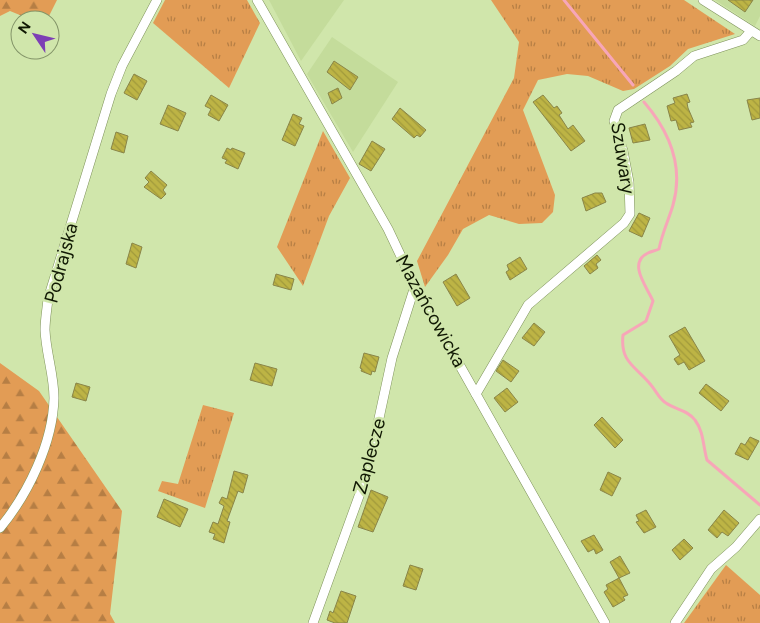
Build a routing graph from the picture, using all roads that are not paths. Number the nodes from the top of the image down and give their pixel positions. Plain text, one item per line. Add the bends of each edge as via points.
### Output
1 (157, 0) edge
2 (257, 0) edge
3 (704, 0) edge
4 (751, 31) junction
5 (760, 36) edge
6 (415, 286) junction
7 (476, 394) junction
8 (760, 519) edge
9 (0, 528) edge
10 (313, 623) edge
11 (605, 623) edge
12 (675, 623) edge

1 - 9 street, Podrajska via 111,94 48,299 45,330 54,400 49,432 14,511
2 - 6 street, Mazańcowicka via 388,229
3 - 4 street
4 - 5 street
4 - 7 street, Szuwary via 743,40 694,56 618,110 614,121 628,174 630,214 624,223 528,305
6 - 7 street, Mazańcowicka
6 - 10 street, Zaplecze via 392,358 367,474
7 - 11 street, Mazańcowicka
8 - 12 street via 711,569

